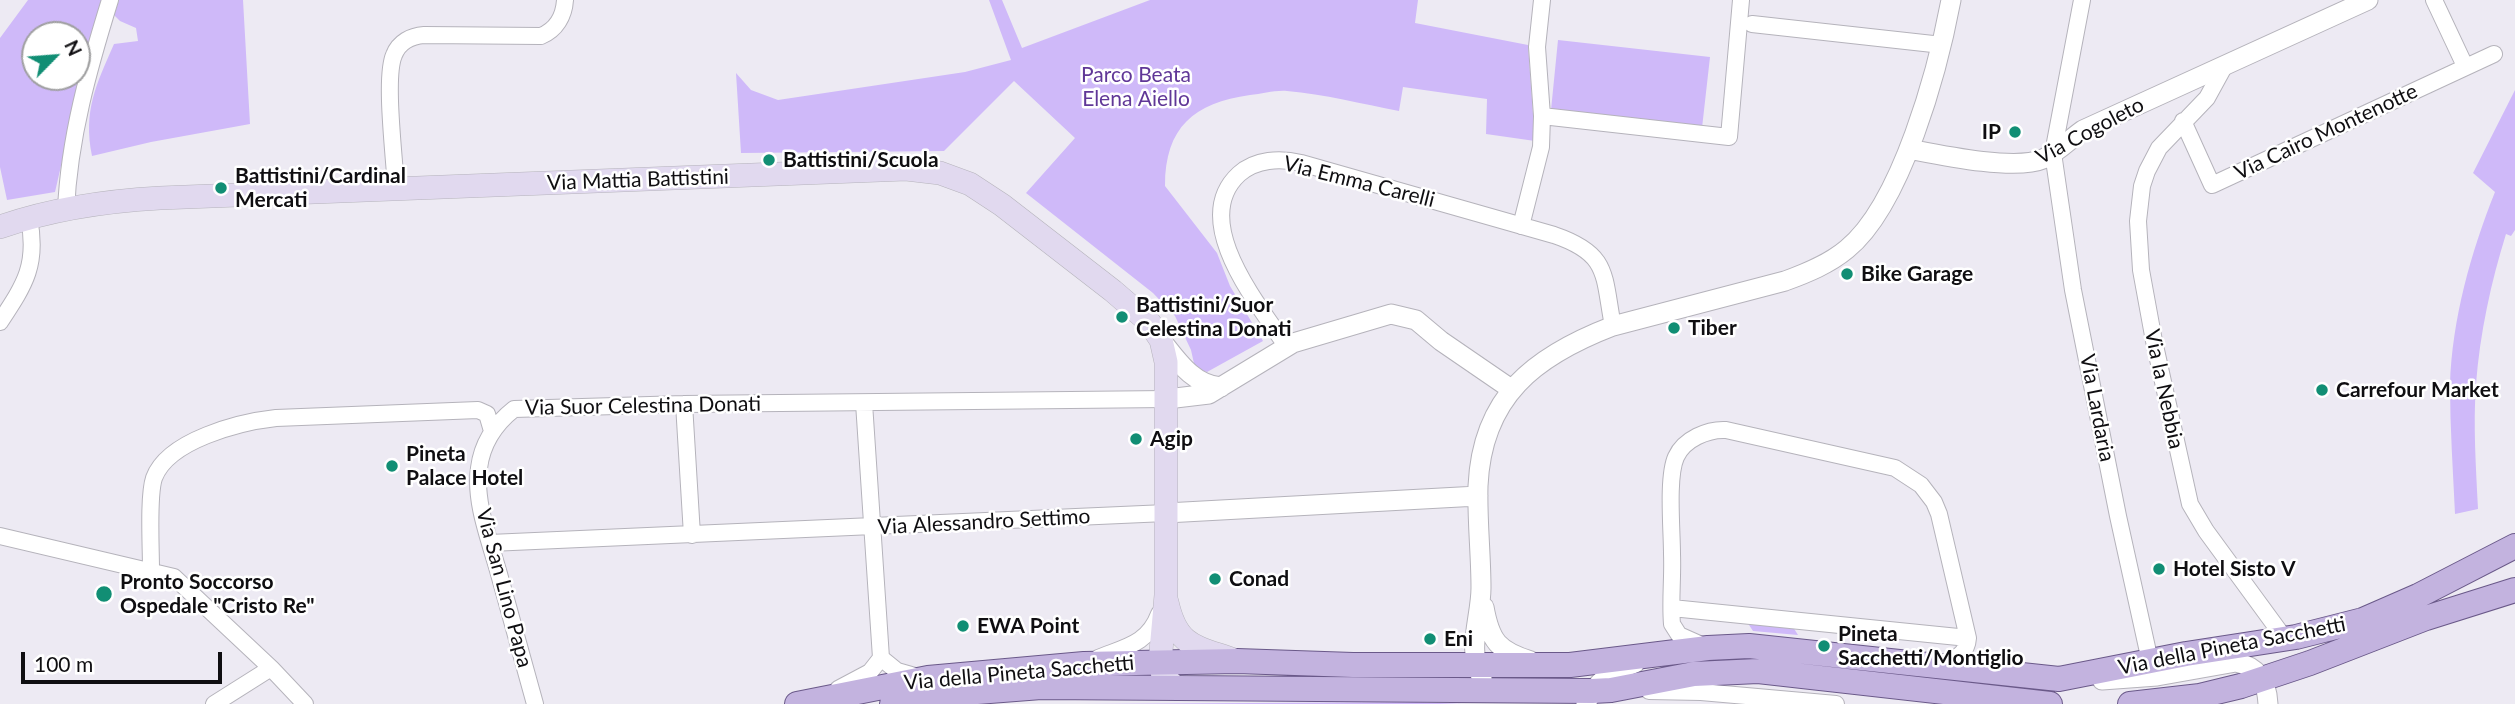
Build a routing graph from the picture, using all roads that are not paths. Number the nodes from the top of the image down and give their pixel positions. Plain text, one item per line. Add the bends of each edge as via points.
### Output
1 (110, 0) edge
2 (565, 0) edge
3 (1542, 0) edge
4 (1741, 0) edge
5 (1951, 0) edge
6 (2081, 0) edge
7 (2368, 0) edge
8 (2434, 0) edge
9 (1752, 24) dead end
10 (1942, 44) junction
11 (2494, 54) dead end
12 (2224, 66) junction
13 (2465, 66) junction
14 (1542, 116) junction
15 (2183, 121) junction
16 (1909, 149) junction
17 (2053, 153) junction
18 (396, 190) junction
19 (66, 210) junction
20 (29, 218) junction
21 (1521, 226) junction
22 (0, 227) edge
23 (0, 322) edge
24 (1614, 326) junction
25 (1161, 340) junction
26 (1287, 347) junction
27 (1221, 387) junction
28 (1511, 389) junction
29 (1167, 399) junction
30 (864, 403) junction
31 (684, 404) junction
32 (492, 431) junction
33 (1478, 496) junction
34 (1166, 513) junction
35 (871, 528) junction
36 (692, 535) junction
37 (0, 536) edge
38 (490, 543) junction
39 (2515, 547) edge
40 (151, 569) junction
41 (2515, 590) edge
42 (1481, 592) junction
43 (1166, 595) junction
44 (1672, 608) junction
45 (1968, 638) junction
46 (2285, 639) junction
47 (1709, 648) junction
48 (1655, 654) junction
49 (881, 658) junction
50 (1237, 661) junction
51 (2150, 661) junction
52 (1160, 662) junction
53 (1084, 664) junction
54 (1930, 664) junction
55 (1477, 665) junction
56 (1553, 665) junction
57 (271, 668) junction
58 (928, 678) junction
59 (2263, 679) junction
60 (2059, 680) junction
61 (1175, 687) junction
62 (1495, 690) junction
63 (1526, 690) junction
64 (1596, 695) edge
65 (2196, 700) edge
66 (807, 701) edge
67 (214, 704) edge
68 (305, 704) edge
69 (535, 704) edge
70 (892, 704) edge
71 (1559, 704) edge
72 (1836, 704) edge
73 (2050, 704) edge
74 (2130, 704) edge
75 (2269, 704) edge

1 - 19 street via 87,72
2 - 18 street via 558,22 541,36 424,35 399,46 390,78
3 - 14 street via 1537,47
4 - 14 street via 1729,137
5 - 10 street
6 - 17 street, Via Lardaria
7 - 12 street, Via Cogoleto
8 - 13 street
9 - 10 street
10 - 16 street
11 - 13 street, Via Cairo Montenotte
12 - 15 street via 2207,98
12 - 17 street, Via Cogoleto via 2083,130
13 - 15 street, Via Cairo Montenotte via 2213,185
14 - 21 street via 1540,156
15 - 46 street, Via la Nebbia via 2154,155 2139,205 2141,270 2152,331 2193,510
16 - 17 street, Via Cogoleto via 2015,163 2035,162
16 - 24 street via 1870,223 1847,249 1825,264 1785,281
17 - 51 street, Via Lardaria via 2073,290
18 - 19 main road, Via Mattia Battistini via 131,200
18 - 25 main road, Via Mattia Battistini via 879,169 940,173 970,184 1002,205 1129,305
19 - 20 main road, Via Mattia Battistini
20 - 22 main road, Via Mattia Battistini
20 - 23 street via 30,271
21 - 24 street, Via Emma Carelli via 1568,239 1589,251 1602,273
21 - 26 street, Via Emma Carelli via 1289,160 1246,169 1226,195 1221,209 1222,235 1237,269
24 - 28 street via 1548,357
25 - 27 street via 1198,380
25 - 29 main road
26 - 27 street, Via Suor Celestina Donati
26 - 28 street, Via Suor Celestina Donati via 1391,314 1416,320
27 - 29 street, Via Suor Celestina Donati via 1203,396
28 - 33 street via 1485,442
29 - 30 street, Via Suor Celestina Donati
29 - 34 main road
30 - 31 street, Via Suor Celestina Donati
30 - 35 street
31 - 32 street, Via Suor Celestina Donati via 519,408
31 - 36 street
32 - 38 street, Via San Lino Papa via 479,469 480,500
32 - 40 street via 487,414 478,410 276,418 208,434 165,461 155,477
33 - 34 street, Via Alessandro Settimo
33 - 42 street
34 - 35 street, Via Alessandro Settimo
34 - 43 main road
35 - 36 street, Via Alessandro Settimo
35 - 49 street
36 - 38 street, Via Alessandro Settimo
37 - 40 street
38 - 69 street, Via San Lino Papa
39 - 46 main road, Via della Pineta Sacchetti via 2377,615
40 - 57 street via 177,579
41 - 59 main road, Via della Pineta Sacchetti
42 - 55 street via 1475,634
42 - 56 street via 1490,632 1500,647
43 - 50 main road, Via della Pineta Sacchetti via 1173,624 1182,638
43 - 52 main road
43 - 53 street via 1146,636
44 - 45 street
44 - 45 street via 1675,461 1696,437 1726,430 1895,468 1914,478 1939,514
44 - 47 street, Via della Pineta Sacchetti via 1676,632
45 - 54 street, Via della Pineta Sacchetti via 1957,657
46 - 51 main road, Via della Pineta Sacchetti
47 - 48 main road, Via della Pineta Sacchetti
47 - 54 main road, Via della Pineta Sacchetti via 1769,647
48 - 56 main road, Via della Pineta Sacchetti
48 - 64 street, Via della Pineta Sacchetti via 1606,676
49 - 58 street via 897,671
49 - 66 street via 865,675
50 - 52 main road, Via della Pineta Sacchetti
50 - 55 main road, Via della Pineta Sacchetti
51 - 60 main road, Via della Pineta Sacchetti
52 - 53 main road, Via della Pineta Sacchetti
52 - 61 main road, Via della Pineta Sacchetti via 1163,676
53 - 58 main road, Via della Pineta Sacchetti
54 - 60 main road, Via della Pineta Sacchetti
55 - 56 main road, Via della Pineta Sacchetti
55 - 62 street
57 - 67 street
57 - 68 street
58 - 66 main road, Via della Pineta Sacchetti
59 - 60 street, Via della Pineta Sacchetti via 2253,668 2236,662 2157,676
59 - 65 main road, Via della Pineta Sacchetti
59 - 75 street
61 - 62 main road, Via della Pineta Sacchetti
61 - 70 main road, Via della Pineta Sacchetti via 1016,688
62 - 63 main road, Via della Pineta Sacchetti
63 - 64 main road, Via della Pineta Sacchetti
63 - 71 street
64 - 72 street, Via della Pineta Sacchetti via 1701,692
64 - 73 main road, Via della Pineta Sacchetti via 1695,674 1758,671
65 - 74 main road, Via della Pineta Sacchetti

